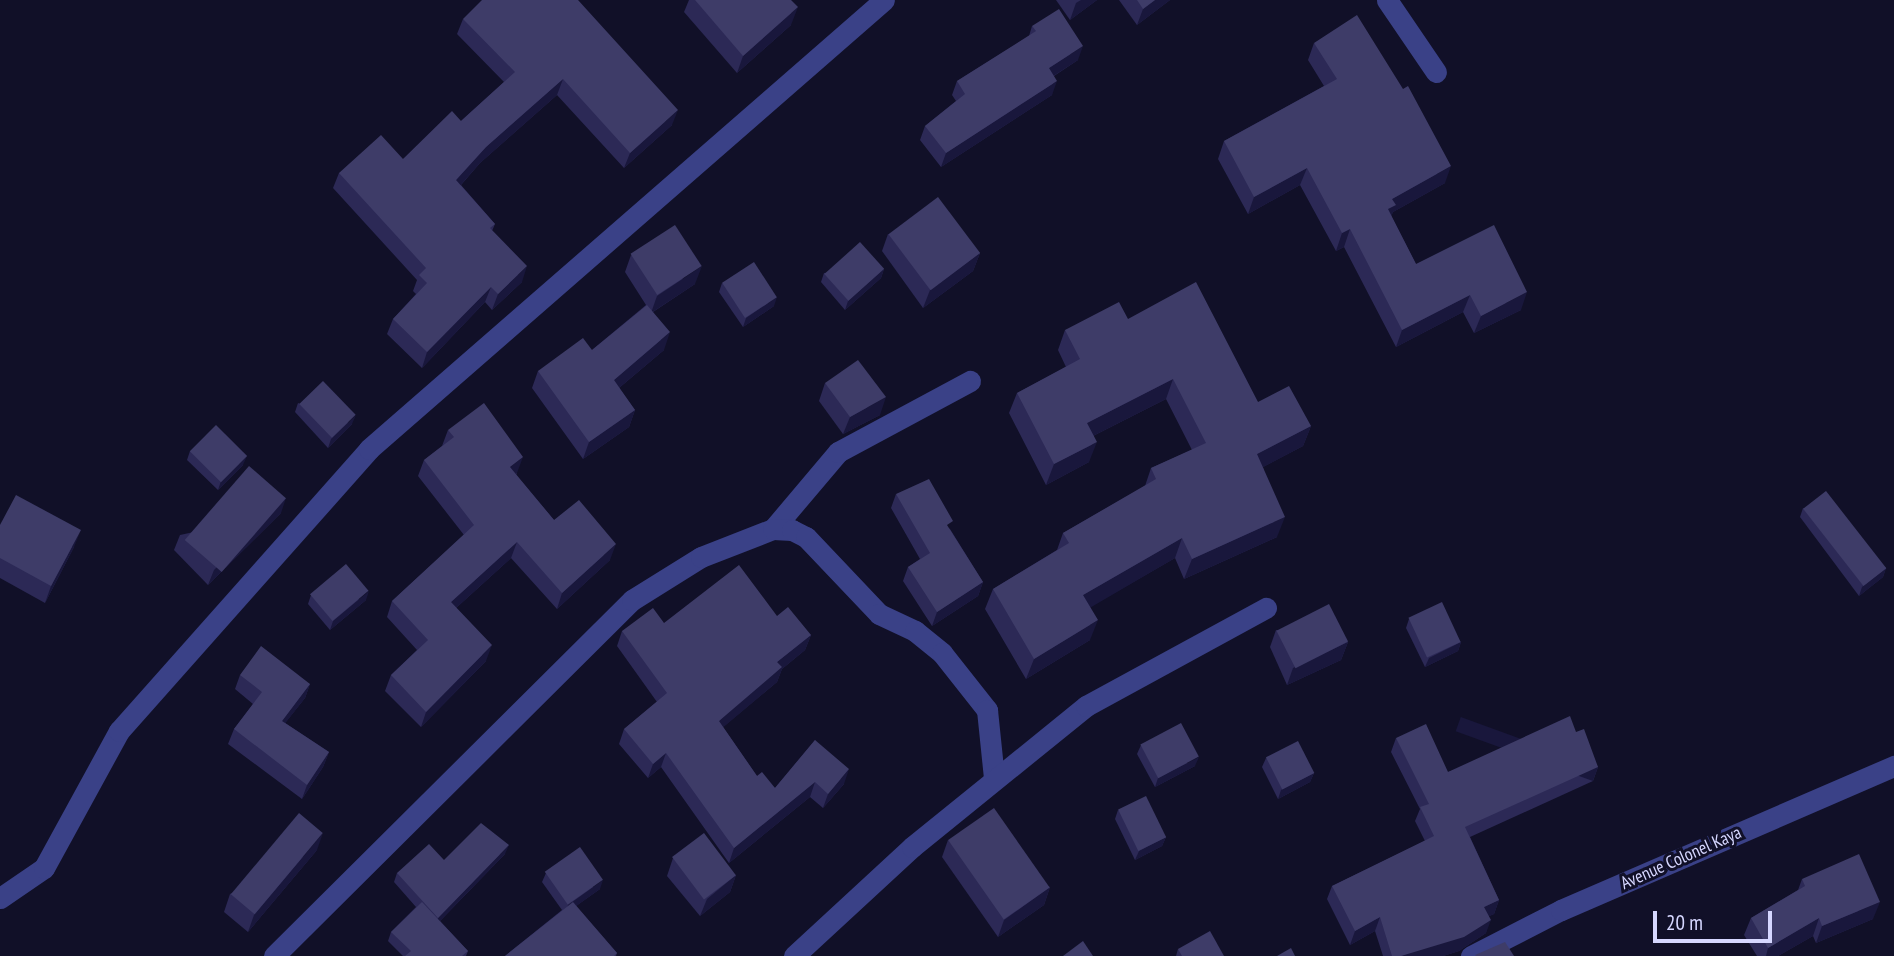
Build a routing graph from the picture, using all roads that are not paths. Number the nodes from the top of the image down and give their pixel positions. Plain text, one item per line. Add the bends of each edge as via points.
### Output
1 (884, 0) edge
2 (1387, 0) edge
3 (1436, 72) dead end
4 (970, 381) dead end
5 (773, 529) junction
6 (1266, 608) dead end
7 (1894, 766) edge
8 (994, 779) junction
9 (0, 898) edge
10 (274, 956) edge
11 (794, 956) edge
12 (1471, 956) edge

1 - 9 street via 369,449 119,731 44,868
2 - 3 street
4 - 5 street via 838,452
5 - 8 street via 792,530 806,537 879,614 915,631 942,653 987,710
5 - 10 street via 701,557 632,600
6 - 8 street via 1086,706
7 - 12 street, Avenue Colonel Kaya via 1562,910
8 - 11 street

